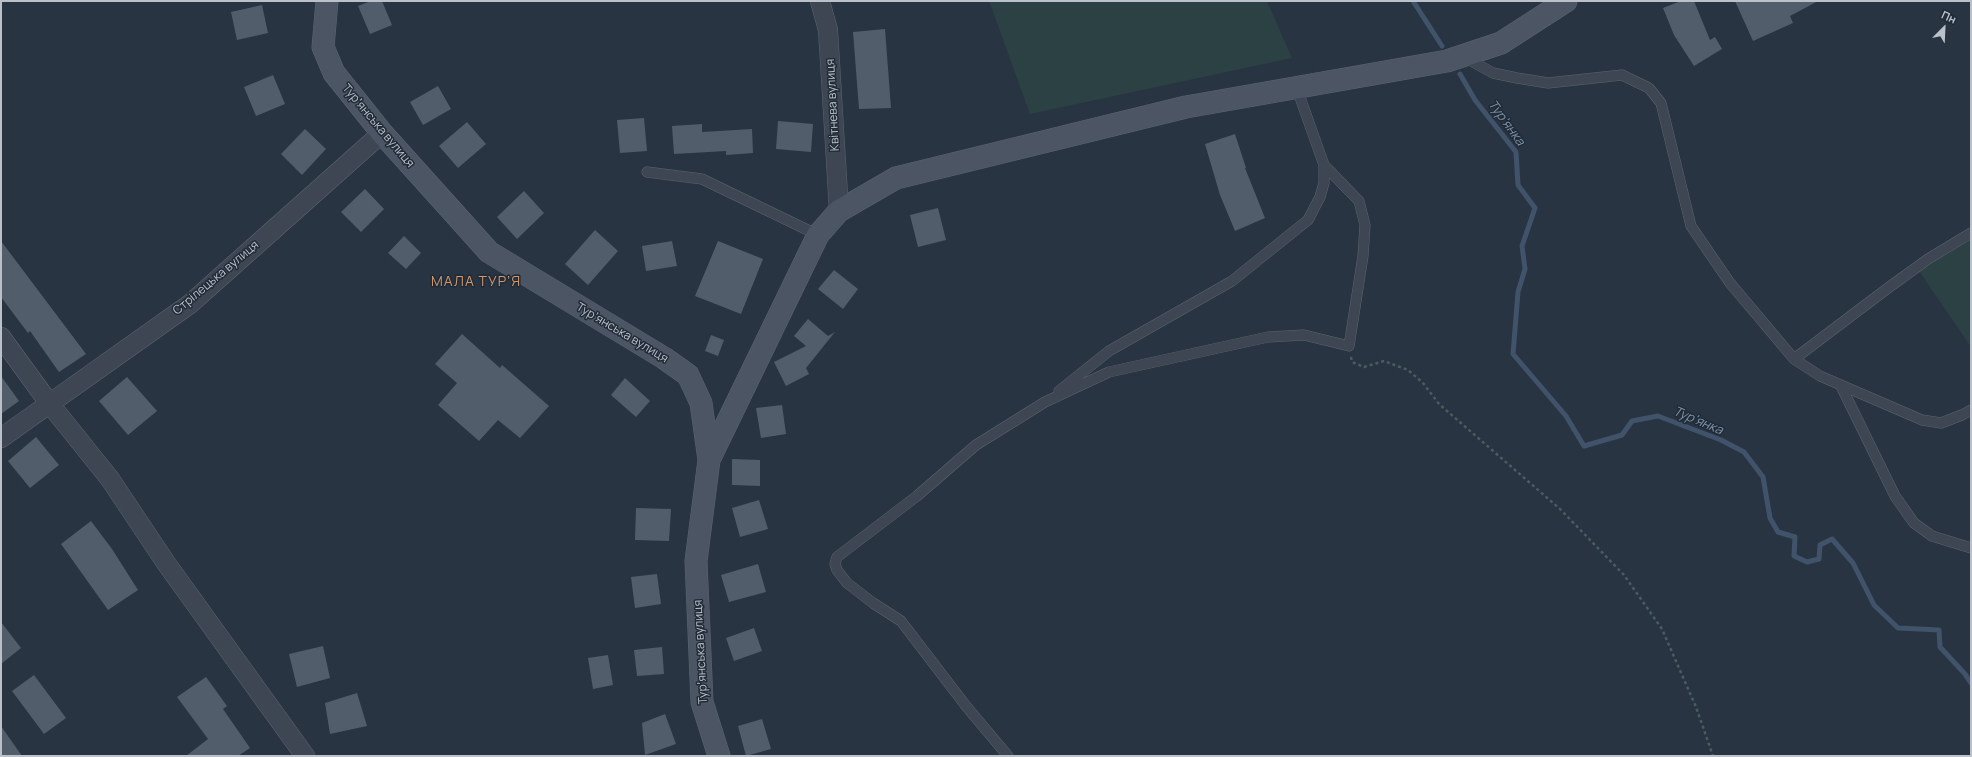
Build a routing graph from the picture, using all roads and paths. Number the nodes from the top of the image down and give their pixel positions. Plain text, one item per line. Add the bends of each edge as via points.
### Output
1 (327, 1) edge
2 (820, 1) edge
3 (1566, 1) edge
4 (1463, 56) junction
5 (1296, 86) junction
6 (382, 133) junction
7 (1324, 165) junction
8 (647, 172) dead end
9 (838, 211) junction
10 (1971, 233) edge
11 (818, 235) junction
12 (1, 337) edge
13 (1349, 346) junction
14 (1794, 360) junction
15 (1841, 386) junction
16 (1045, 402) junction
17 (48, 403) junction
18 (1971, 410) edge
19 (1, 438) edge
20 (710, 460) junction
21 (1971, 548) edge
22 (305, 756) edge
23 (719, 756) edge
24 (1008, 756) edge
25 (1713, 756) edge

1 - 6 street, Турʼянська вулиця via 323,47 334,73
2 - 9 street, Квітнева вулиця via 828,30
3 - 4 street via 1501,43
4 - 5 street via 1447,61
4 - 14 lane via 1493,73 1517,78 1548,83 1622,75 1649,88 1661,104 1691,226 1730,283
5 - 7 lane
5 - 9 street via 1186,107 896,178
6 - 17 street, Стрілецька вулиця via 190,304
6 - 20 street, Турʼянська вулиця via 489,252 688,375 701,404
7 - 13 lane via 1359,201 1365,225 1363,256
7 - 16 lane via 1324,183 1320,197 1308,220 1232,281 1110,351
8 - 11 lane via 702,179
9 - 11 street
10 - 14 lane via 1928,259
11 - 20 street
12 - 17 street
13 - 16 lane via 1304,336 1268,337 1109,372
13 - 25 path via 1352,362 1364,367 1384,361 1408,370 1423,383 1439,404 1560,509 1624,575 1662,629 1696,707
14 - 15 lane
15 - 18 lane via 1922,420 1941,423
15 - 21 lane via 1895,496 1914,523 1932,536
16 - 24 lane via 976,445 917,496 841,552 835,564 847,583 901,621
17 - 19 street, Стрілецька вулиця
17 - 22 street via 110,479
20 - 23 street, Турʼянська вулиця via 696,562 702,702

